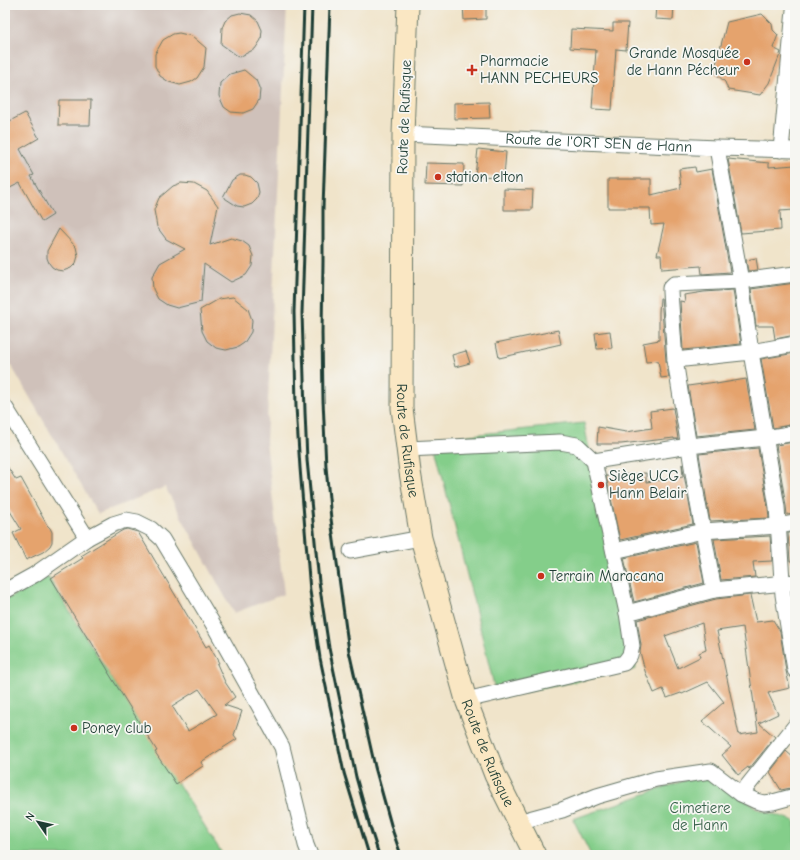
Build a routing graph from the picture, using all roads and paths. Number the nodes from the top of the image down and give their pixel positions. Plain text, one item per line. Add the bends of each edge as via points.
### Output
1 (408, 5) edge
2 (794, 10) dead end
3 (403, 134) junction
4 (717, 148) junction
5 (788, 150) edge
6 (795, 274) edge
7 (741, 281) junction
8 (795, 344) edge
9 (751, 352) junction
10 (675, 360) junction
11 (6, 410) edge
12 (795, 434) edge
13 (765, 438) junction
14 (689, 446) junction
15 (407, 449) junction
16 (594, 461) junction
17 (795, 523) edge
18 (778, 526) junction
19 (703, 531) junction
20 (87, 538) junction
21 (421, 538) junction
22 (351, 551) dead end
23 (614, 551) junction
24 (789, 583) edge
25 (714, 590) junction
26 (5, 591) edge
27 (627, 613) junction
28 (795, 670) edge
29 (466, 700) junction
30 (795, 726) edge
31 (741, 794) junction
32 (795, 796) edge
33 (518, 822) junction
34 (310, 855) edge
35 (535, 855) edge

1 - 3 main road, Route de Rufisque
2 - 5 street
3 - 4 street, Route de l'ORT SEN de Hann
3 - 15 main road, Route de Rufisque via 402,408
4 - 5 street, Route de l'ORT SEN de Hann
4 - 7 street
6 - 7 street
7 - 9 street
7 - 10 street via 674,284 670,288
8 - 9 street
9 - 10 street
9 - 13 street
10 - 14 street
11 - 20 street
12 - 13 street
13 - 14 street
13 - 18 street
14 - 16 street
14 - 19 street
15 - 16 street via 560,442 577,445
15 - 21 main road, Route de Rufisque
16 - 23 street
17 - 18 street
18 - 19 street
18 - 24 street
19 - 23 street
19 - 25 street
20 - 26 street via 34,575
20 - 34 street via 126,520 151,529 162,539 282,747
21 - 22 street
21 - 29 main road, Route de Rufisque
23 - 27 street
24 - 25 street
24 - 28 street via 783,595
25 - 27 street
27 - 29 street via 632,646 630,655 624,663
29 - 33 main road, Route de Rufisque via 495,775
30 - 31 street
31 - 32 street via 764,803
31 - 33 street via 711,771 656,779
33 - 35 main road, Route de Rufisque

